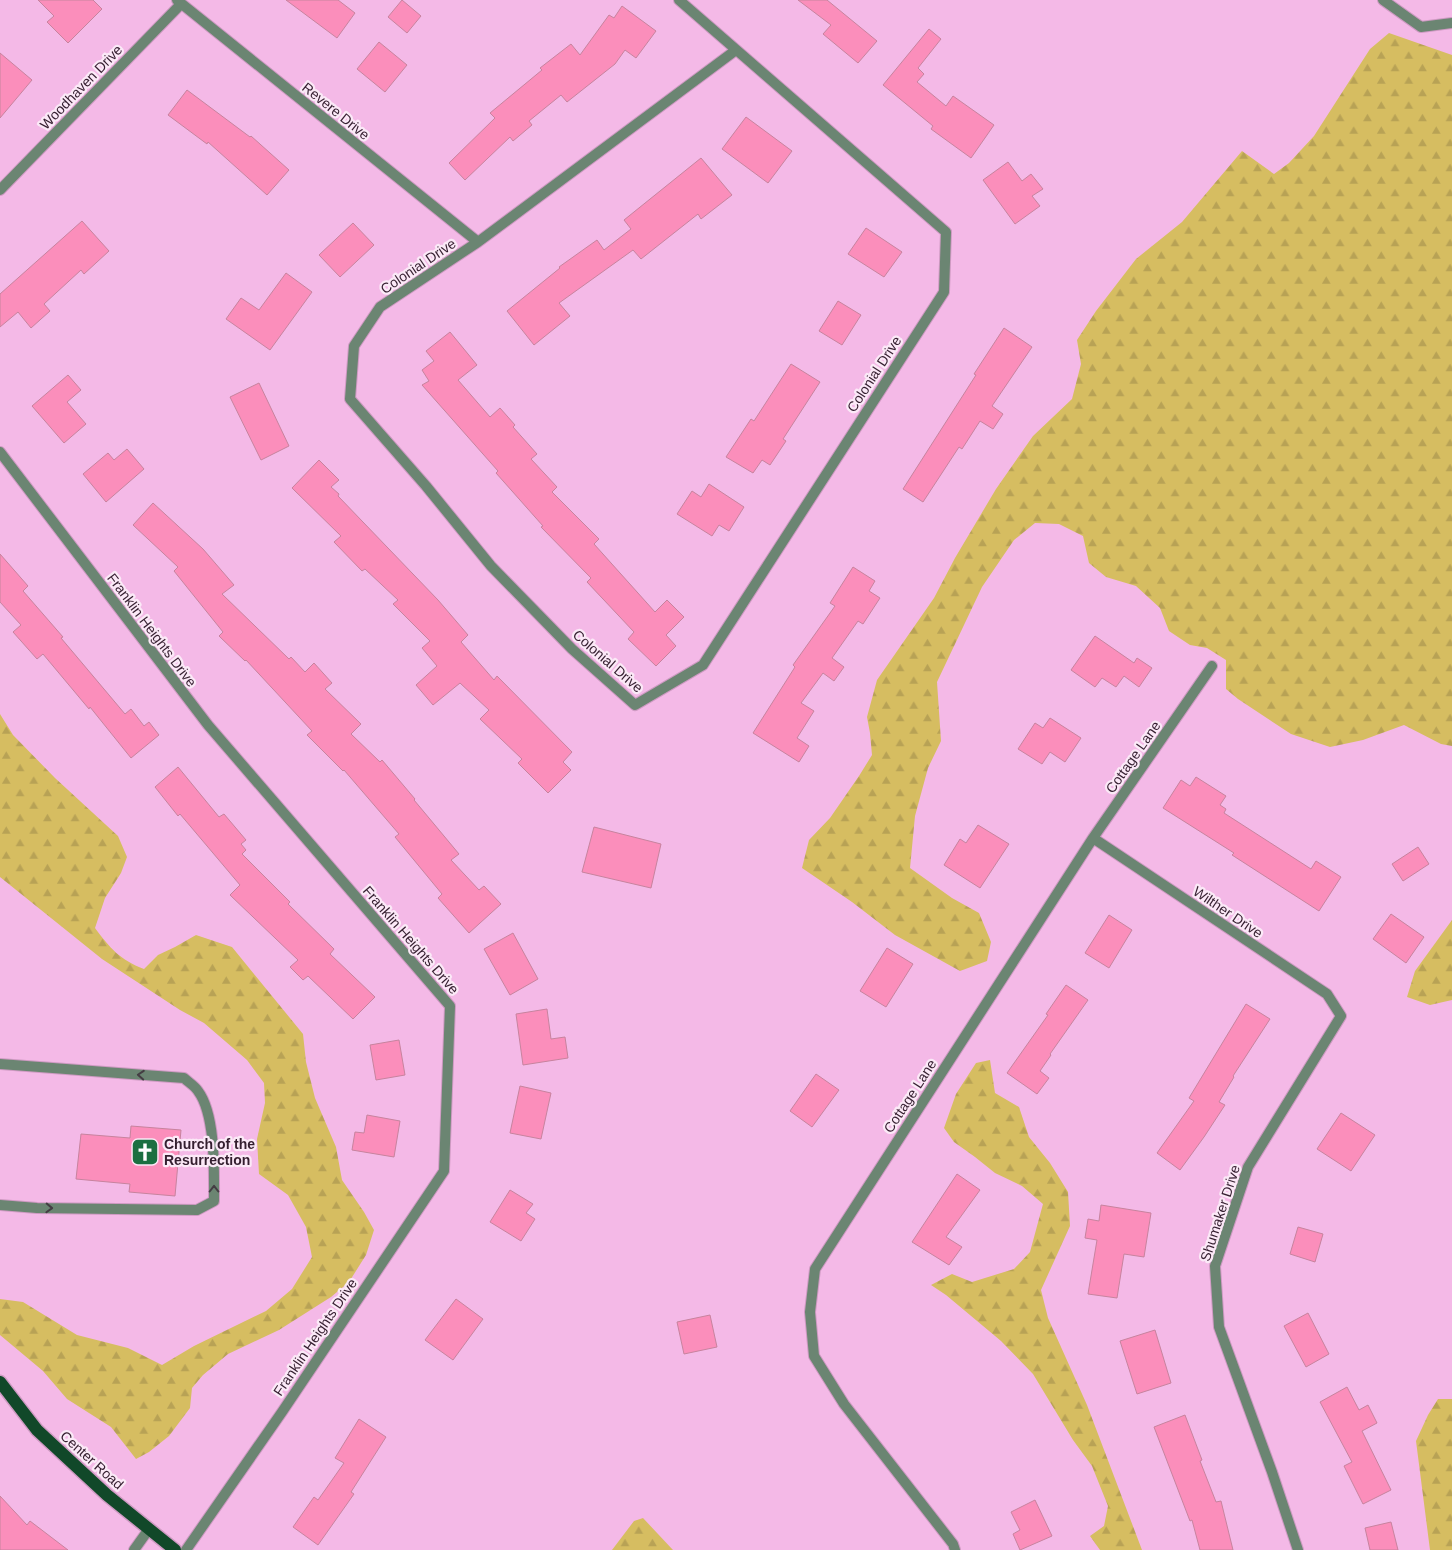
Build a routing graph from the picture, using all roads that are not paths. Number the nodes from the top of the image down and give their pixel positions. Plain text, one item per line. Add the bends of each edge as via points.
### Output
1 (679, 0) edge
2 (1383, 0) edge
3 (179, 2) edge
4 (1452, 22) edge
5 (736, 50) junction
6 (0, 190) edge
7 (478, 242) junction
8 (0, 452) edge
9 (1212, 666) dead end
10 (1093, 838) junction
11 (1341, 1016) joint
12 (0, 1064) edge
13 (0, 1205) edge
14 (0, 1382) edge
15 (149, 1529) junction
16 (134, 1550) edge
17 (175, 1550) edge
18 (186, 1550) edge
19 (955, 1550) edge
20 (1298, 1550) edge

1 - 5 street, Colonial Drive
2 - 4 street via 1421,27
3 - 6 street, Woodhaven Drive
3 - 7 street, Revere Drive
5 - 7 street, Colonial Drive
5 - 7 street, Colonial Drive via 946,232 944,292 703,665 635,705 572,649 491,566 350,399 354,346 380,307
8 - 18 street, Franklin Heights Drive via 208,726 450,1006 444,1171
9 - 10 street, Cottage Lane
10 - 11 street, Wilther Drive via 1327,994
10 - 19 street, Cottage Lane via 815,1269 810,1312 814,1356 844,1404
11 - 20 street, Shumaker Drive via 1248,1167 1215,1266 1219,1327
13 -> 12 street via 198,1210 214,1201 208,1113 198,1091 184,1078
14 - 15 main road, Center Road via 37,1430
15 - 16 street
15 - 17 main road, Center Road

